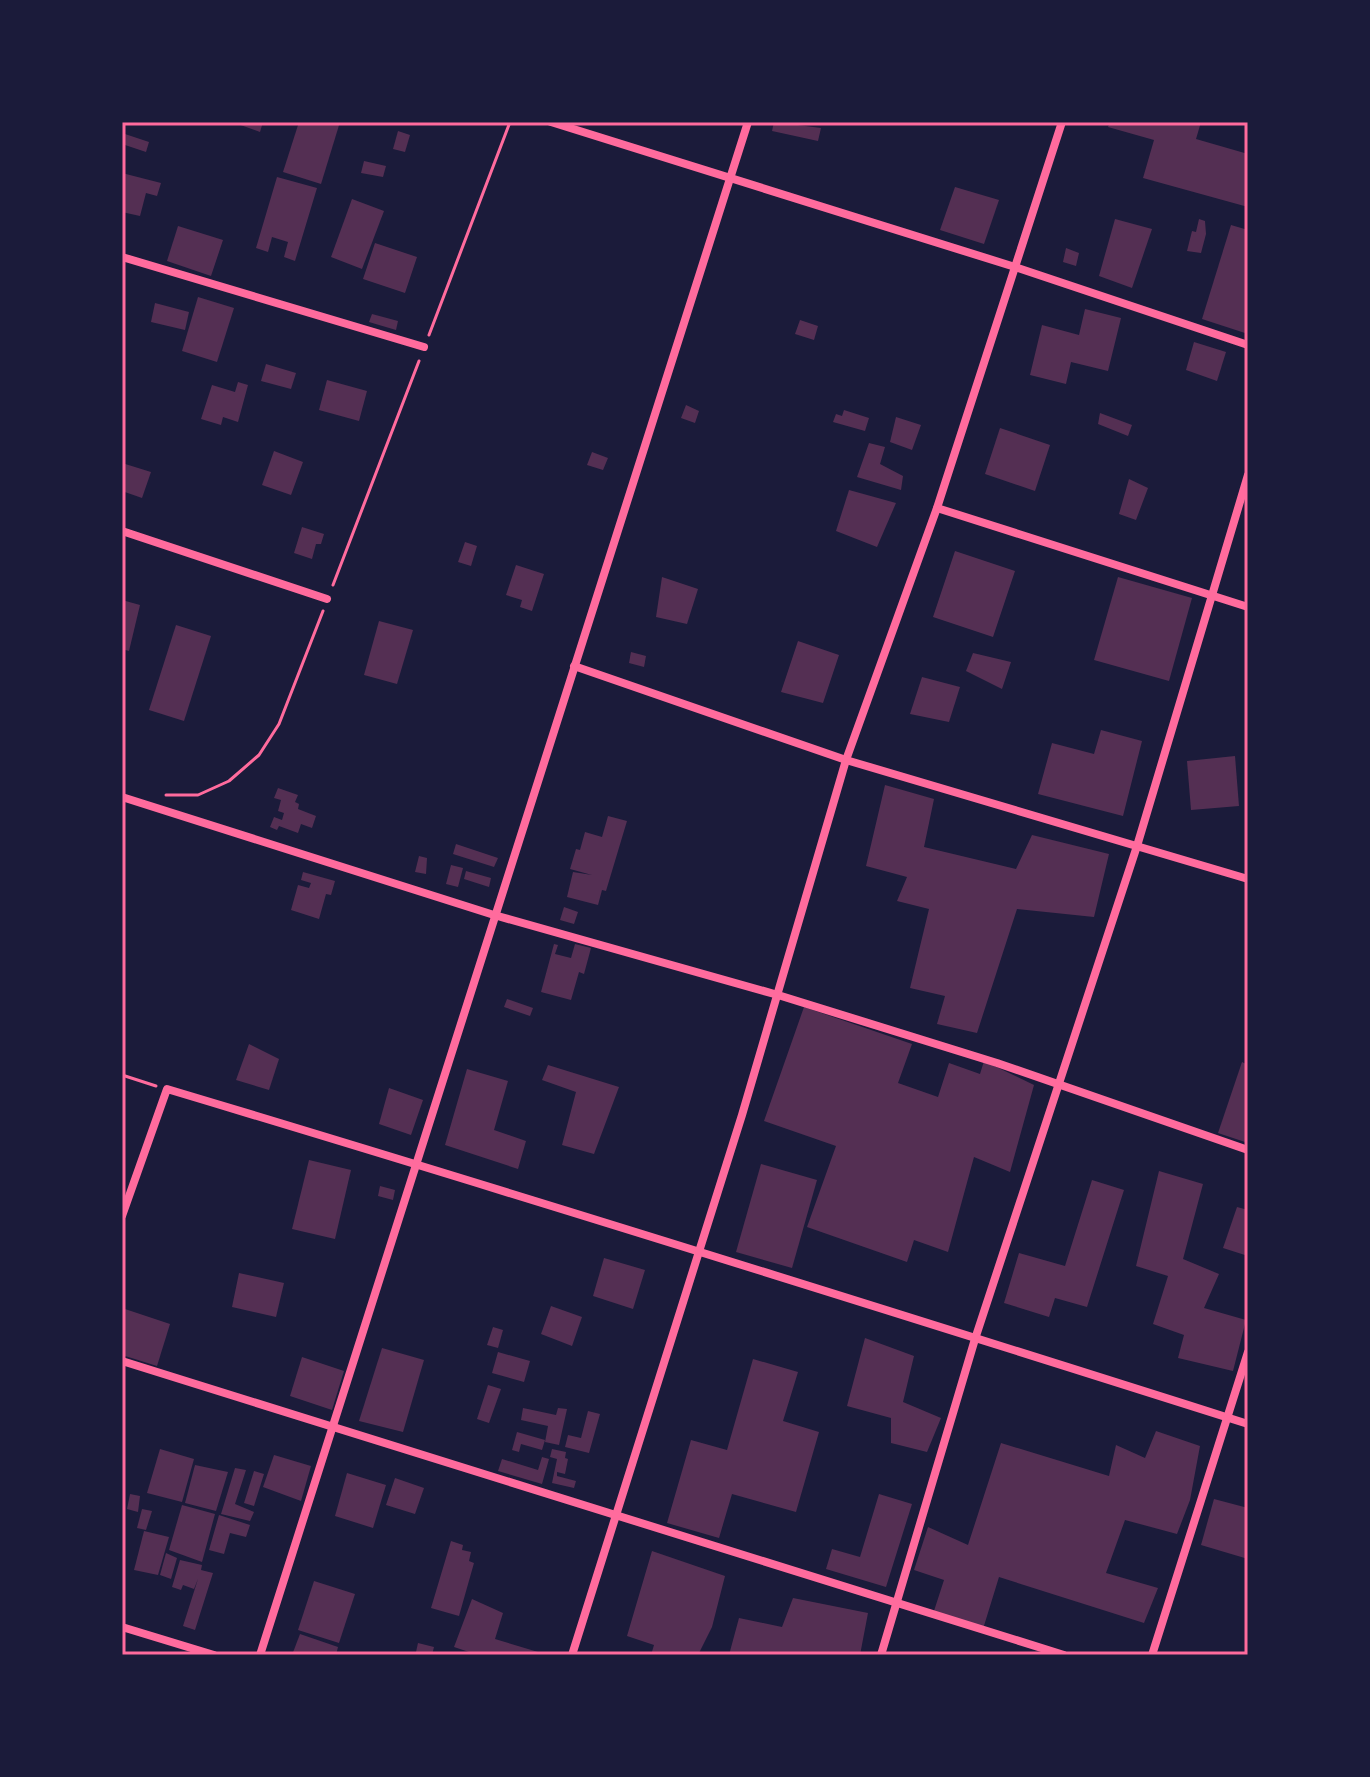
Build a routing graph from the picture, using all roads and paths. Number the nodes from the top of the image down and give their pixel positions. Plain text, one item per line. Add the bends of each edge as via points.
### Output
1 (510, 122) edge
2 (551, 122) edge
3 (748, 122) edge
4 (1062, 122) edge
5 (729, 178) junction
6 (122, 257) edge
7 (1015, 267) junction
8 (1248, 345) edge
9 (424, 347) junction
10 (1248, 475) edge
11 (937, 508) junction
12 (122, 531) edge
13 (1211, 596) junction
14 (327, 599) junction
15 (1248, 607) edge
16 (574, 666) junction
17 (846, 760) junction
18 (152, 795) dead end
19 (122, 797) edge
20 (1137, 846) junction
21 (1248, 879) edge
22 (494, 915) junction
23 (778, 995) junction
24 (122, 1075) edge
25 (1057, 1084) junction
26 (167, 1089) junction
27 (1248, 1150) edge
28 (415, 1164) junction
29 (122, 1216) edge
30 (699, 1253) junction
31 (975, 1339) junction
32 (1248, 1352) edge
33 (122, 1361) edge
34 (1227, 1417) junction
35 (1248, 1424) edge
36 (332, 1426) junction
37 (616, 1514) junction
38 (896, 1603) junction
39 (122, 1627) edge
40 (214, 1655) edge
41 (260, 1655) edge
42 (572, 1655) edge
43 (881, 1655) edge
44 (1064, 1655) edge
45 (1152, 1655) edge

1 - 9 path
2 - 5 street
3 - 5 street
4 - 7 street
5 - 7 street
5 - 16 street
6 - 9 street
7 - 8 street
7 - 11 street
9 - 14 path
10 - 13 street
11 - 13 street
11 - 17 street
12 - 14 street
13 - 15 street
13 - 20 street
14 - 18 path via 279,724 259,755 229,781 198,795
16 - 17 street
16 - 22 street
17 - 20 street
17 - 23 street
19 - 22 street
20 - 21 street
20 - 25 street
22 - 23 street
22 - 28 street
23 - 25 street
23 - 30 street
24 - 26 path
25 - 27 street
25 - 31 street
26 - 28 street
26 - 29 street
28 - 30 street
28 - 36 street
30 - 31 street
30 - 37 street
31 - 34 street
31 - 38 street
32 - 34 street
33 - 36 street
34 - 35 street
34 - 45 street
36 - 37 street
36 - 41 street
37 - 38 street
37 - 42 street
38 - 43 street
38 - 44 street
39 - 40 street

